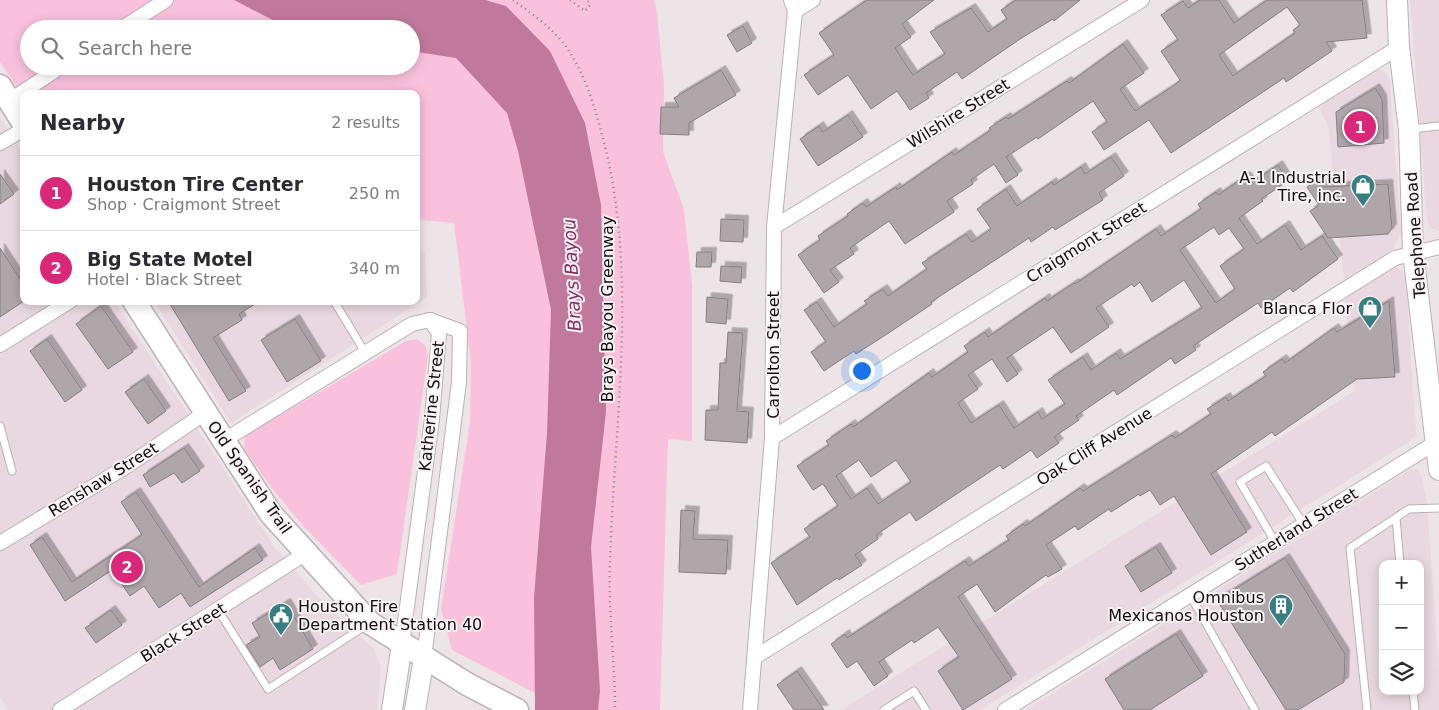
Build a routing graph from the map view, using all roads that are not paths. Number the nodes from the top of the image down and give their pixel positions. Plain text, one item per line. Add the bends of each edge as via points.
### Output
1 (166, 0) edge
2 (813, 0) edge
3 (1142, 0) edge
4 (1397, 0) edge
5 (793, 6) edge
6 (135, 20) edge
7 (1399, 47) junction
8 (43, 75) edge
9 (4, 93) edge
10 (20, 118) edge
11 (1439, 126) edge
12 (1409, 130) junction
13 (20, 132) edge
14 (0, 144) edge
15 (774, 227) junction
16 (1439, 247) edge
17 (1413, 252) junction
18 (64, 305) edge
19 (137, 305) edge
20 (336, 305) edge
21 (430, 320) junction
22 (0, 345) edge
23 (366, 354) junction
24 (205, 413) junction
25 (0, 426) edge
26 (772, 438) junction
27 (223, 442) junction
28 (1435, 444) junction
29 (1439, 470) edge
30 (12, 471) dead end
31 (1439, 508) edge
32 (1396, 518) junction
33 (1304, 525) junction
34 (1275, 542) junction
35 (0, 543) edge
36 (306, 553) junction
37 (1400, 560) edge
38 (1190, 595) junction
39 (218, 610) junction
40 (370, 623) junction
41 (402, 644) junction
42 (424, 658) junction
43 (755, 658) junction
44 (1413, 695) edge
45 (60, 710) edge
46 (392, 710) edge
47 (415, 710) edge
48 (517, 710) edge
49 (750, 710) edge
50 (884, 710) edge
51 (926, 710) edge
52 (1005, 710) edge
53 (1255, 710) edge
54 (1366, 710) edge
55 (1415, 710) edge

1 - 6 street
2 - 5 street
3 - 15 street, Wilshire Street
4 - 7 main road, Telephone Road
5 - 15 street, Carrolton Street
7 - 12 main road, Telephone Road
7 - 26 street, Craigmont Street
8 - 9 street
9 - 10 main road
11 - 12 lane
12 - 17 main road, Telephone Road
13 - 14 street
15 - 26 street, Carrolton Street
16 - 17 street, Oak Cliff Avenue
17 - 28 main road, Telephone Road
17 - 43 street, Oak Cliff Avenue via 1395,258
18 - 22 street
19 - 24 main road, Old Spanish Trail
20 - 23 lane
21 - 23 street via 412,324
21 - 41 street, Katherine Street via 439,332 432,418
21 - 42 street, Katherine Street via 460,331 459,374
23 - 27 street
24 - 27 main road, Old Spanish Trail
24 - 35 street, Renshaw Street via 127,466
25 - 30 lane
26 - 43 street, Carrolton Street
27 - 36 main road, Old Spanish Trail via 271,514
28 - 29 main road, Telephone Road
28 - 33 street, Sutherland Street
31 - 32 lane via 1409,509
32 - 37 lane
32 - 54 lane via 1350,548
33 - 34 street, Sutherland Street
33 - 34 lane via 1266,466 1240,482
34 - 38 street, Sutherland Street
36 - 39 street, Black Street
36 - 40 main road, Old Spanish Trail
38 - 52 street, Sutherland Street
38 - 53 lane
39 - 40 lane via 268,689
39 - 45 street, Black Street
40 - 41 main road, Old Spanish Trail
41 - 42 main road, Old Spanish Trail
41 - 46 main road
42 - 47 main road
42 - 48 main road, Old Spanish Trail
43 - 49 street, Carrolton Street
44 - 55 lane
50 - 51 lane via 914,691

